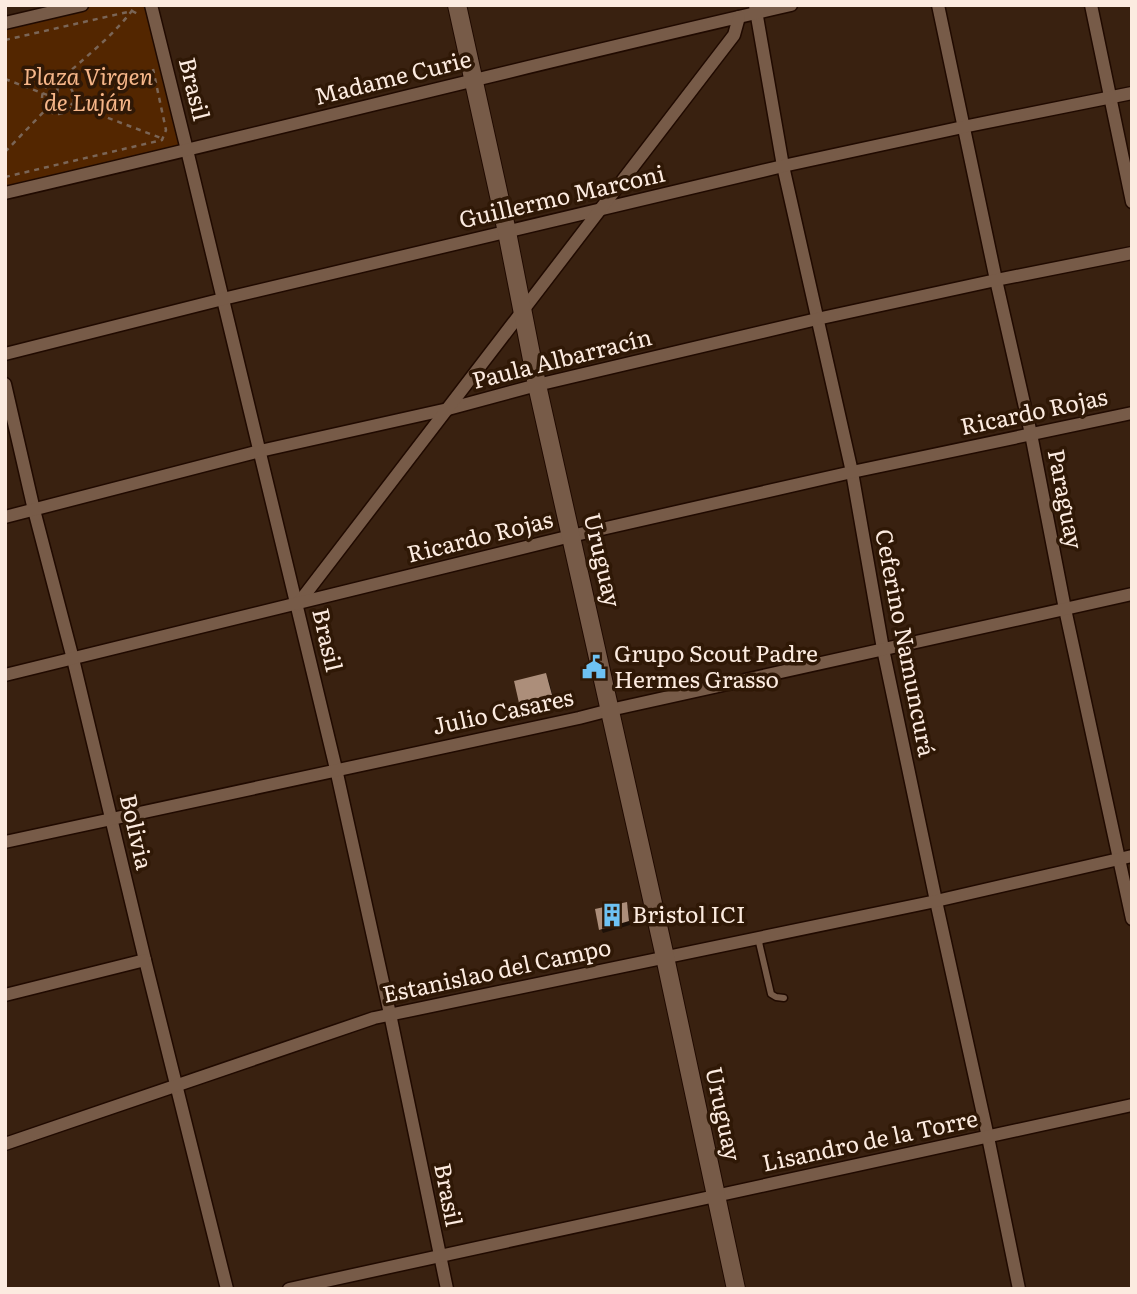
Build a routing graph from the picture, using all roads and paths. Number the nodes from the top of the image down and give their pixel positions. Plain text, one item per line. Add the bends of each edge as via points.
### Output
1 (82, 5) edge
2 (136, 5) edge
3 (150, 5) edge
4 (457, 5) edge
5 (791, 5) edge
6 (938, 5) edge
7 (1091, 5) edge
8 (775, 7) edge
9 (756, 9) edge
10 (132, 11) junction
11 (140, 14) dead end
12 (739, 17) junction
13 (5, 23) edge
14 (5, 40) edge
15 (152, 66) dead end
16 (5, 79) edge
17 (474, 79) junction
18 (58, 82) junction
19 (43, 93) junction
20 (1132, 93) edge
21 (1110, 97) junction
22 (57, 98) junction
23 (72, 104) junction
24 (47, 109) junction
25 (963, 127) junction
26 (162, 140) junction
27 (187, 150) junction
28 (5, 152) edge
29 (165, 156) junction
30 (783, 166) junction
31 (5, 177) edge
32 (5, 193) edge
33 (1132, 202) edge
34 (600, 210) junction
35 (507, 232) junction
36 (1132, 253) edge
37 (996, 280) junction
38 (223, 299) junction
39 (522, 310) junction
40 (817, 319) junction
41 (5, 354) edge
42 (5, 384) edge
43 (537, 385) junction
44 (448, 409) junction
45 (1132, 413) edge
46 (1031, 434) junction
47 (260, 452) junction
48 (852, 472) junction
49 (34, 510) junction
50 (5, 517) edge
51 (571, 536) junction
52 (1132, 594) edge
53 (297, 605) junction
54 (1065, 609) junction
55 (884, 649) junction
56 (74, 659) junction
57 (5, 675) edge
58 (610, 710) junction
59 (336, 769) junction
60 (111, 819) junction
61 (5, 842) edge
62 (1132, 856) edge
63 (1118, 859) junction
64 (936, 901) junction
65 (1132, 919) edge
66 (758, 938) junction
67 (665, 957) junction
68 (145, 960) junction
69 (5, 995) edge
70 (784, 998) dead end
71 (390, 1014) junction
72 (177, 1086) junction
73 (1132, 1105) edge
74 (988, 1137) junction
75 (5, 1144) edge
76 (715, 1196) junction
77 (439, 1255) junction
78 (227, 1289) edge
79 (289, 1289) edge
80 (447, 1289) edge
81 (736, 1289) edge
82 (1019, 1289) edge

1 - 13 street
2 - 10 path
3 - 27 street, Brasil
4 - 17 street, Uruguay
5 - 8 street, Madame Curie
6 - 25 street, Paraguay
7 - 21 street
8 - 9 street, Madame Curie
9 - 12 street, Madame Curie
9 - 30 street, Ceferino Namuncurá
10 - 11 path
10 - 14 path
10 - 18 path
12 - 17 street, Madame Curie
12 - 34 street via 734,35
15 - 26 path via 166,130
16 - 19 path
17 - 27 street, Madame Curie
17 - 35 street, Uruguay
18 - 19 path
18 - 22 path
18 - 23 path via 70,88
19 - 22 path
19 - 24 path
20 - 21 street, Guillermo Marconi
21 - 25 street, Guillermo Marconi
21 - 33 street
22 - 23 path
22 - 24 path
23 - 24 path via 60,114
23 - 26 path
24 - 28 path
25 - 30 street, Guillermo Marconi
25 - 37 street, Paraguay
26 - 29 path
26 - 31 path
27 - 29 street, Madame Curie
27 - 38 street, Brasil
29 - 32 street, Madame Curie
30 - 34 street, Guillermo Marconi
30 - 40 street, Ceferino Namuncurá
34 - 35 street, Guillermo Marconi
34 - 39 street
35 - 38 street, Guillermo Marconi
35 - 39 street, Uruguay
36 - 37 street, Paula Albarracín
37 - 40 street, Paula Albarracín
37 - 46 street, Paraguay
38 - 41 street, Guillermo Marconi
38 - 47 street, Brasil
39 - 43 street, Uruguay
39 - 44 street
40 - 43 street, Paula Albarracín
40 - 48 street, Ceferino Namuncurá
42 - 49 street, Bolivia
43 - 44 street, Paula Albarracín
43 - 51 street, Uruguay
44 - 47 street, Paula Albarracín
44 - 53 street
45 - 46 street, Ricardo Rojas
46 - 48 street, Ricardo Rojas
46 - 54 street, Paraguay
47 - 49 street, Paula Albarracín
47 - 53 street, Brasil
48 - 51 street, Ricardo Rojas
48 - 55 street, Ceferino Namuncurá
49 - 50 street, Paula Albarracín
49 - 56 street, Bolivia
51 - 53 street, Ricardo Rojas
51 - 58 street, Uruguay
52 - 54 street, Julio Casares
53 - 56 street, Ricardo Rojas
53 - 59 street, Brasil
54 - 55 street, Julio Casares
54 - 63 street, Paraguay
55 - 58 street, Julio Casares
55 - 64 street, Ceferino Namuncurá
56 - 57 street, Ricardo Rojas
56 - 60 street, Bolivia
58 - 59 street, Julio Casares
58 - 67 street, Uruguay
59 - 60 street, Julio Casares
59 - 71 street, Brasil
60 - 61 street, Julio Casares
60 - 68 street, Bolivia
62 - 63 street, Estanislao del Campo
63 - 64 street, Estanislao del Campo
63 - 65 street, Paraguay
64 - 66 street, Estanislao del Campo
64 - 74 street, Ceferino Namuncurá
66 - 67 street, Estanislao del Campo
66 - 70 lane via 771,995
67 - 71 street, Estanislao del Campo
67 - 76 street, Uruguay
68 - 69 street
68 - 72 street, Bolivia
71 - 72 street, Estanislao del Campo
71 - 77 street, Brasil
72 - 75 street, Estanislao del Campo
72 - 78 street, Bolivia
73 - 74 street, Lisandro de la Torre
74 - 76 street, Lisandro de la Torre
74 - 82 street, Ceferino Namuncurá
76 - 77 street, Lisandro de la Torre
76 - 81 street, Uruguay
77 - 79 street, Lisandro de la Torre
77 - 80 street, Brasil

